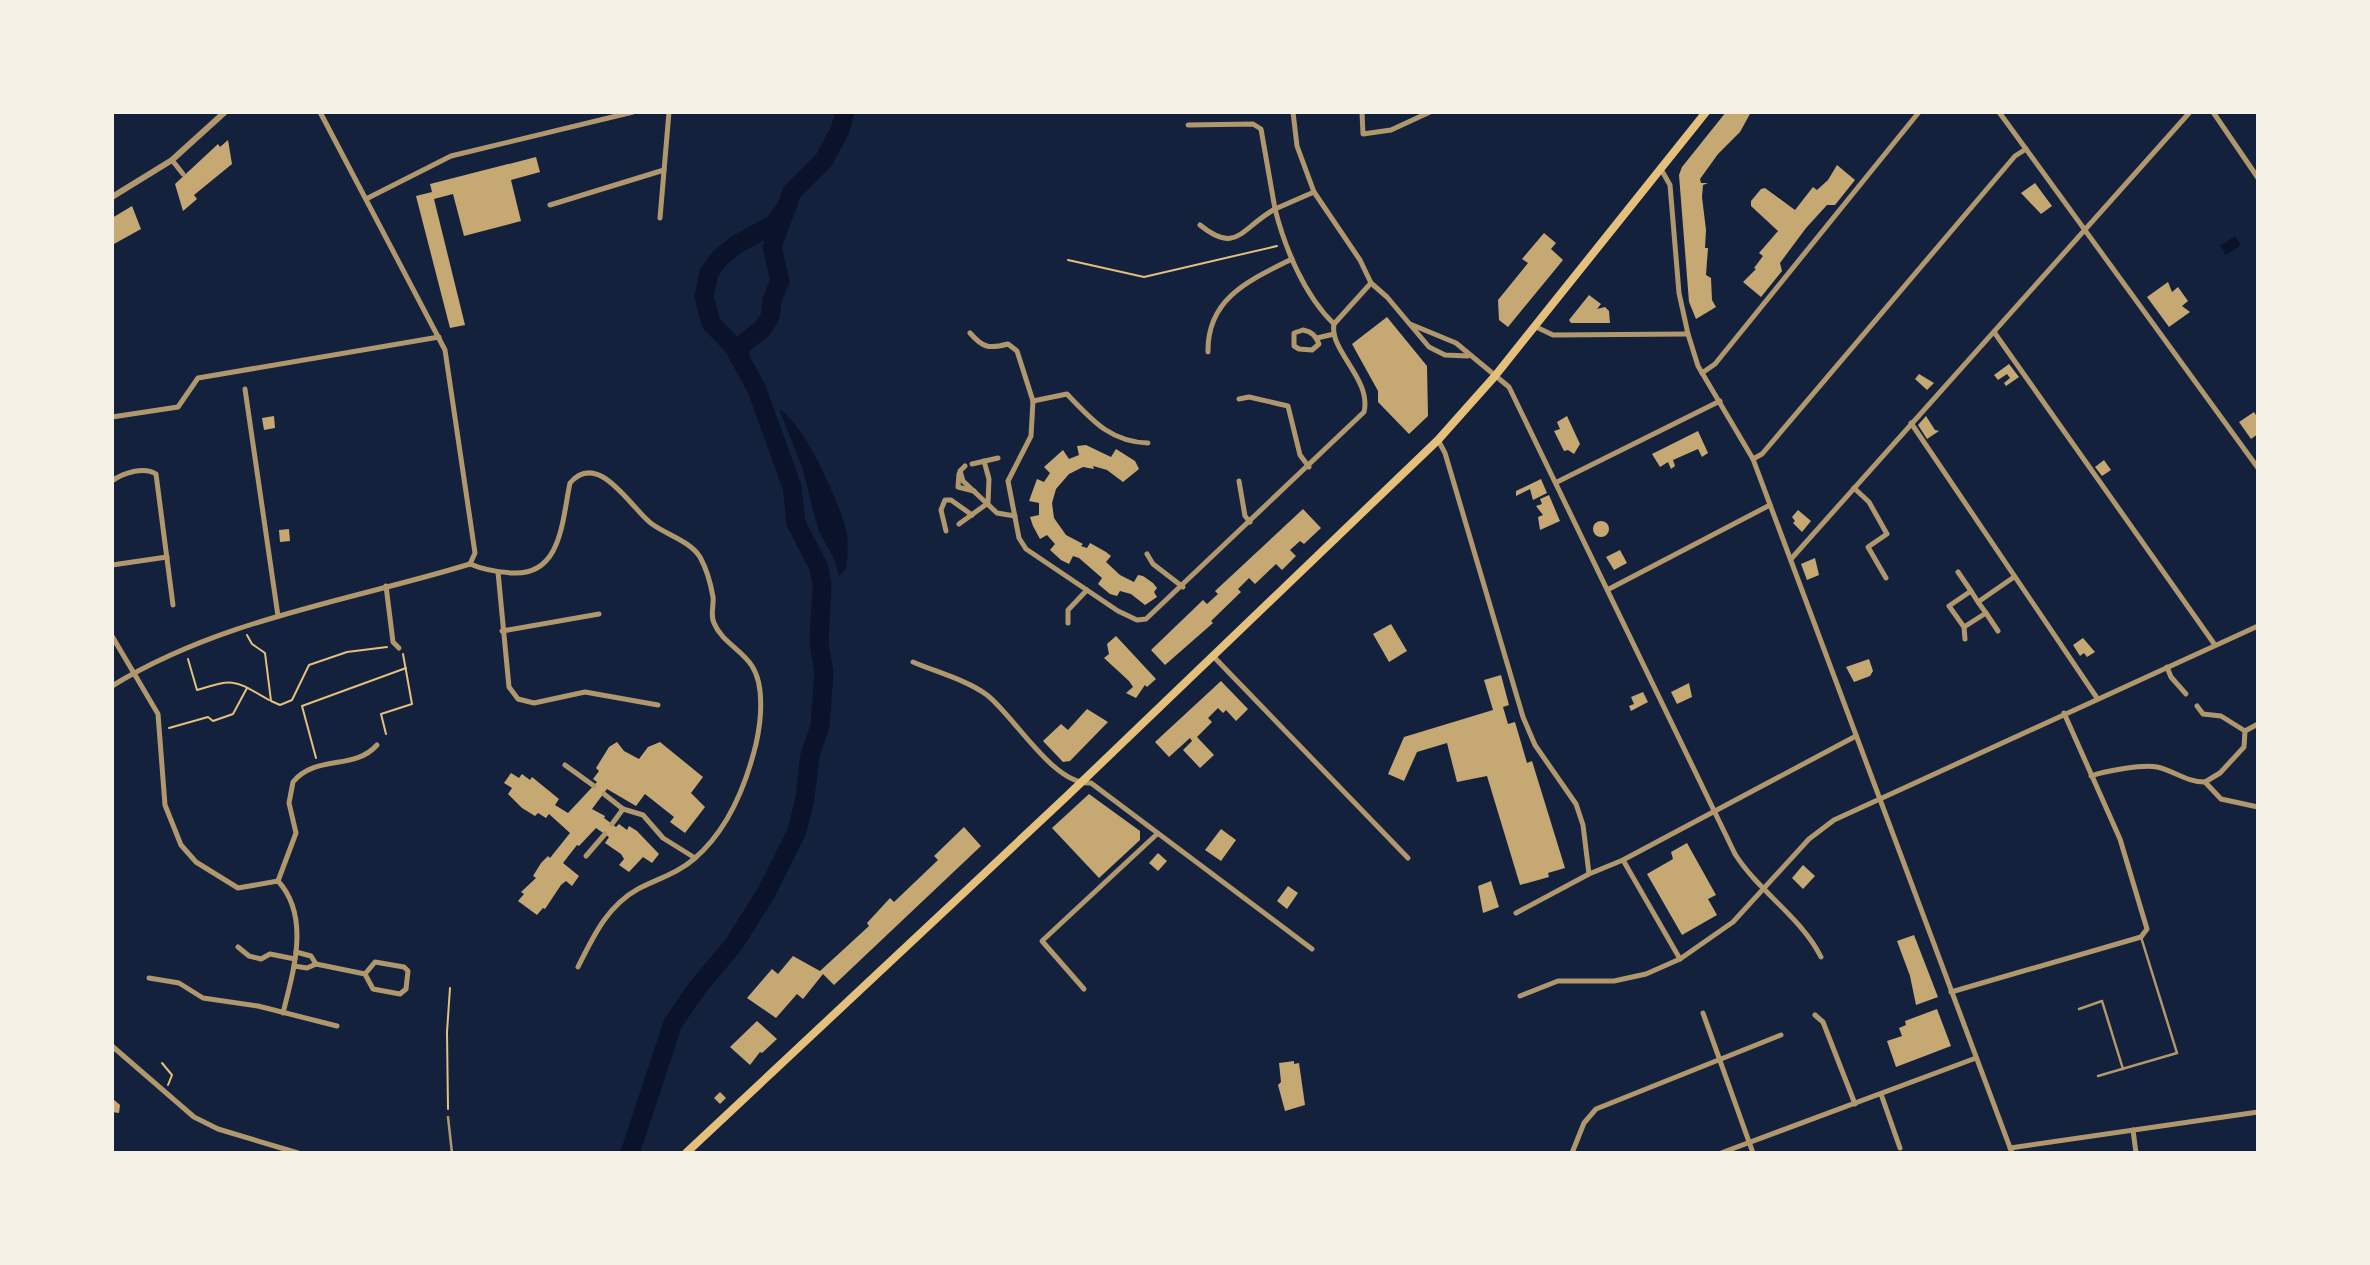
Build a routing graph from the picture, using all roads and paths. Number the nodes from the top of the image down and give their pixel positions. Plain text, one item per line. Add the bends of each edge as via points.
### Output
1 (225, 112) edge
2 (320, 112) edge
3 (633, 112) edge
4 (669, 112) edge
5 (1293, 112) edge
6 (1430, 112) edge
7 (1706, 112) edge
8 (1919, 112) edge
9 (1999, 112) edge
10 (2190, 112) edge
11 (2213, 112) edge
12 (1362, 114) edge
13 (1188, 125) dead end
14 (2026, 149) junction
15 (173, 160) junction
16 (664, 170) junction
17 (1662, 171) junction
18 (183, 174) dead end
19 (2258, 178) edge
20 (1314, 192) junction
21 (112, 197) edge
22 (366, 199) junction
23 (550, 205) dead end
24 (1275, 209) junction
25 (660, 218) dead end
26 (1200, 225) dead end
27 (2085, 230) junction
28 (1285, 244) junction
29 (1292, 258) junction
30 (1068, 260) dead end
31 (1371, 283) junction
32 (1334, 324) junction
33 (1410, 324) junction
34 (1534, 326) junction
35 (1994, 332) junction
36 (970, 333) dead end
37 (1334, 334) junction
38 (1688, 334) junction
39 (439, 337) junction
40 (1317, 338) junction
41 (1208, 352) dead end
42 (1468, 356) junction
43 (1702, 373) junction
44 (1495, 376) junction
45 (245, 389) dead end
46 (1239, 399) dead end
47 (1033, 401) junction
48 (1720, 401) junction
49 (112, 417) edge
50 (1911, 423) junction
51 (1438, 440) junction
52 (1148, 443) dead end
53 (998, 458) dead end
54 (1753, 459) junction
55 (984, 461) junction
56 (1310, 467) junction
57 (2258, 468) edge
58 (112, 481) edge
59 (1239, 481) dead end
60 (1557, 482) junction
61 (1854, 488) junction
62 (988, 503) junction
63 (1770, 505) junction
64 (972, 515) junction
65 (1014, 516) junction
66 (1250, 522) junction
67 (959, 523) dead end
68 (946, 531) dead end
69 (1147, 554) dead end
70 (167, 558) junction
71 (1791, 559) junction
72 (470, 564) junction
73 (112, 565) edge
74 (498, 572) junction
75 (1958, 572) dead end
76 (2014, 577) junction
77 (1886, 578) dead end
78 (386, 586) junction
79 (1183, 587) junction
80 (1609, 589) junction
81 (1087, 590) junction
82 (1971, 592) junction
83 (1978, 601) junction
84 (173, 605) dead end
85 (1986, 613) junction
86 (599, 614) dead end
87 (278, 616) junction
88 (1068, 623) dead end
89 (2258, 626) edge
90 (244, 627) junction
91 (1964, 628) junction
92 (502, 631) junction
93 (1998, 631) dead end
94 (112, 636) edge
95 (1965, 639) dead end
96 (393, 642) junction
97 (2215, 645) junction
98 (399, 648) joint
99 (1212, 654) junction
100 (188, 659) dead end
101 (913, 662) dead end
102 (2167, 667) junction
103 (406, 668) junction
104 (134, 673) junction
105 (112, 686) edge
106 (247, 688) junction
107 (2186, 694) dead end
108 (2097, 698) junction
109 (271, 701) junction
110 (658, 705) dead end
111 (2197, 706) dead end
112 (2064, 713) junction
113 (2258, 724) edge
114 (160, 727) junction
115 (2245, 731) junction
116 (386, 734) dead end
117 (1856, 736) junction
118 (377, 746) dead end
119 (565, 765) dead end
120 (317, 766) junction
121 (2091, 776) junction
122 (2205, 782) junction
123 (1079, 784) junction
124 (594, 786) dead end
125 (604, 794) dead end
126 (1878, 801) junction
127 (2258, 807) edge
128 (623, 809) junction
129 (1714, 812) junction
130 (611, 824) dead end
131 (605, 834) dead end
132 (1157, 834) junction
133 (586, 856) dead end
134 (695, 858) junction
135 (1408, 858) dead end
136 (1623, 860) junction
137 (1589, 874) junction
138 (278, 881) junction
139 (1763, 891) junction
140 (1516, 913) dead end
141 (2141, 937) junction
142 (238, 947) dead end
143 (1312, 949) dead end
144 (1821, 957) dead end
145 (295, 959) junction
146 (1680, 960) junction
147 (316, 964) junction
148 (578, 967) dead end
149 (365, 974) junction
150 (149, 978) dead end
151 (450, 988) dead end
152 (1084, 989) dead end
153 (1951, 992) junction
154 (1520, 996) dead end
155 (2080, 1009) dead end
156 (283, 1013) junction
157 (1703, 1013) dead end
158 (1815, 1016) dead end
159 (337, 1026) dead end
160 (1781, 1035) dead end
161 (112, 1046) edge
162 (1976, 1058) junction
163 (1718, 1060) junction
164 (162, 1063) dead end
165 (2123, 1069) junction
166 (2098, 1076) dead end
167 (167, 1087) dead end
168 (1881, 1094) junction
169 (1855, 1104) junction
170 (2258, 1112) edge
171 (448, 1117) joint
172 (2133, 1130) junction
173 (1749, 1143) junction
174 (1900, 1148) dead end
175 (2011, 1151) edge
176 (298, 1153) edge
177 (452, 1153) edge
178 (686, 1153) edge
179 (1572, 1153) edge
180 (1721, 1153) edge
181 (1754, 1153) edge
182 (2136, 1153) edge

1 - 15 street
2 - 22 street
3 - 22 street via 451,156
4 - 16 street
5 - 20 street via 1297,146
6 - 12 street via 1372,134 1363,134
7 - 17 main road
8 - 43 street via 1715,364
9 - 14 street
10 - 27 street
11 - 19 street
13 - 24 street via 1253,124 1261,129
14 - 27 street
14 - 54 street via 2015,156 1762,454
15 - 18 street
15 - 21 street
16 - 23 street
16 - 25 street
17 - 34 main road
17 - 38 street via 1672,197 1679,293
20 - 24 street
20 - 31 street
22 - 39 street
24 - 26 street via 1226,240
24 - 28 street
27 - 35 street
27 - 57 street
28 - 29 street
28 - 30 path via 1144,277
29 - 32 street
29 - 41 street via 1233,293 1207,332
31 - 32 street
31 - 33 street
32 - 37 street
33 - 42 street via 1445,337
33 - 42 street via 1434,351
34 - 38 street via 1553,335
34 - 44 main road
35 - 50 street
35 - 97 street
36 - 47 street via 981,345 1008,344 1017,351
37 - 40 street
37 - 56 street via 1362,387 1365,409
38 - 43 street
39 - 49 street via 198,378 177,407
39 - 72 street via 445,350 475,552
40 - 40 street via 1303,330 1294,333 1292,341 1305,351 1319,344
42 - 44 street
43 - 48 street
44 - 51 main road
44 - 60 street via 1509,387
45 - 87 street
46 - 56 street via 1288,406 1300,455
47 - 52 street via 1067,394 1108,434 1132,443
47 - 65 street via 1031,436 1009,476
48 - 54 street
48 - 60 street
50 - 61 street
50 - 76 street
51 - 99 main road
51 - 137 street via 1528,731 1580,815
53 - 55 street
54 - 63 street
55 - 62 street
55 - 62 street via 968,465 959,474
56 - 66 street
58 - 70 street via 145,470 156,474
59 - 66 street
60 - 80 street
61 - 71 street
61 - 77 street via 1869,502 1887,534 1868,547
62 - 64 street
62 - 65 street via 1003,516
63 - 71 street
63 - 80 street
64 - 67 street
64 - 68 street via 945,500 941,510
65 - 81 street via 1026,549
66 - 79 street
69 - 79 street
70 - 73 street
70 - 84 street
71 - 117 street
72 - 74 street
72 - 78 street
74 - 92 street
74 - 134 street via 523,573 550,559 557,548 570,483 584,473 614,484 650,523 699,556 713,598 712,621 752,666 758,680 760,712 755,745 734,806
75 - 82 street
76 - 83 street
76 - 108 street
78 - 87 street
78 - 96 street
79 - 81 street via 1142,620 1118,611
80 - 129 street
81 - 88 street via 1068,610
82 - 83 street
82 - 91 street via 1950,606
83 - 85 street
85 - 91 street
85 - 93 street
86 - 92 street
87 - 90 street
89 - 97 street
90 - 104 street
90 - 109 path via 251,644 265,653
91 - 95 street
92 - 110 street via 509,687 518,699 534,703 585,692
94 - 104 street
96 - 98 street
96 - 109 path via 388,647 346,652 309,665 292,700 281,705
97 - 102 street
98 - 103 path
99 - 123 main road
99 - 135 street
100 - 106 path via 197,690 228,680
101 - 123 street via 986,695 1062,773
102 - 107 street
102 - 108 street
103 - 116 path via 412,704 381,713
103 - 120 path via 302,706
104 - 105 street
104 - 114 street via 153,704
106 - 109 path
106 - 114 path via 233,714
108 - 112 street
111 - 115 street via 2203,714 2221,716
112 - 121 street
112 - 126 street
113 - 115 street
114 - 138 street via 165,805 188,855 238,888
115 - 122 street via 2244,747
117 - 126 street
117 - 129 street
118 - 120 street via 367,757
119 - 124 street
120 - 138 street via 298,776 290,789 296,833
121 - 122 street via 2146,766 2186,781
121 - 141 street via 2120,839 2147,929
122 - 127 street via 2221,799
123 - 132 street via 1091,783
123 - 178 main road
125 - 128 street
126 - 139 street via 1819,830
126 - 153 street
128 - 130 street
128 - 134 street via 642,815 663,838
129 - 136 street
129 - 139 street via 1735,854
131 - 133 street
132 - 143 street
132 - 152 street via 1042,941
134 - 148 street via 633,892 606,916
136 - 137 street
136 - 146 street
137 - 140 street
138 - 145 street via 300,935
139 - 144 street via 1797,924
139 - 146 street via 1720,933
141 - 153 street
141 - 165 lane via 2177,1053
142 - 145 street via 261,959 270,954
145 - 147 street via 307,968
145 - 147 street via 311,956
145 - 156 street
146 - 154 street via 1614,981 1558,981
147 - 149 street
149 - 149 street via 373,989 400,994 406,989 408,971 404,967 375,962
150 - 156 street via 178,983 203,998
151 - 171 path
153 - 162 street
155 - 165 lane via 2102,1001
156 - 159 street
157 - 163 street
158 - 169 street via 1823,1022
160 - 163 street
161 - 176 street via 194,1117
162 - 168 street
162 - 175 street
163 - 173 street
163 - 179 street via 1597,1109 1584,1123
164 - 167 path via 172,1075
165 - 166 lane
168 - 169 street
168 - 174 street
169 - 173 street
170 - 172 street
171 - 177 lane
172 - 175 street
172 - 182 street
173 - 180 street
173 - 181 street

